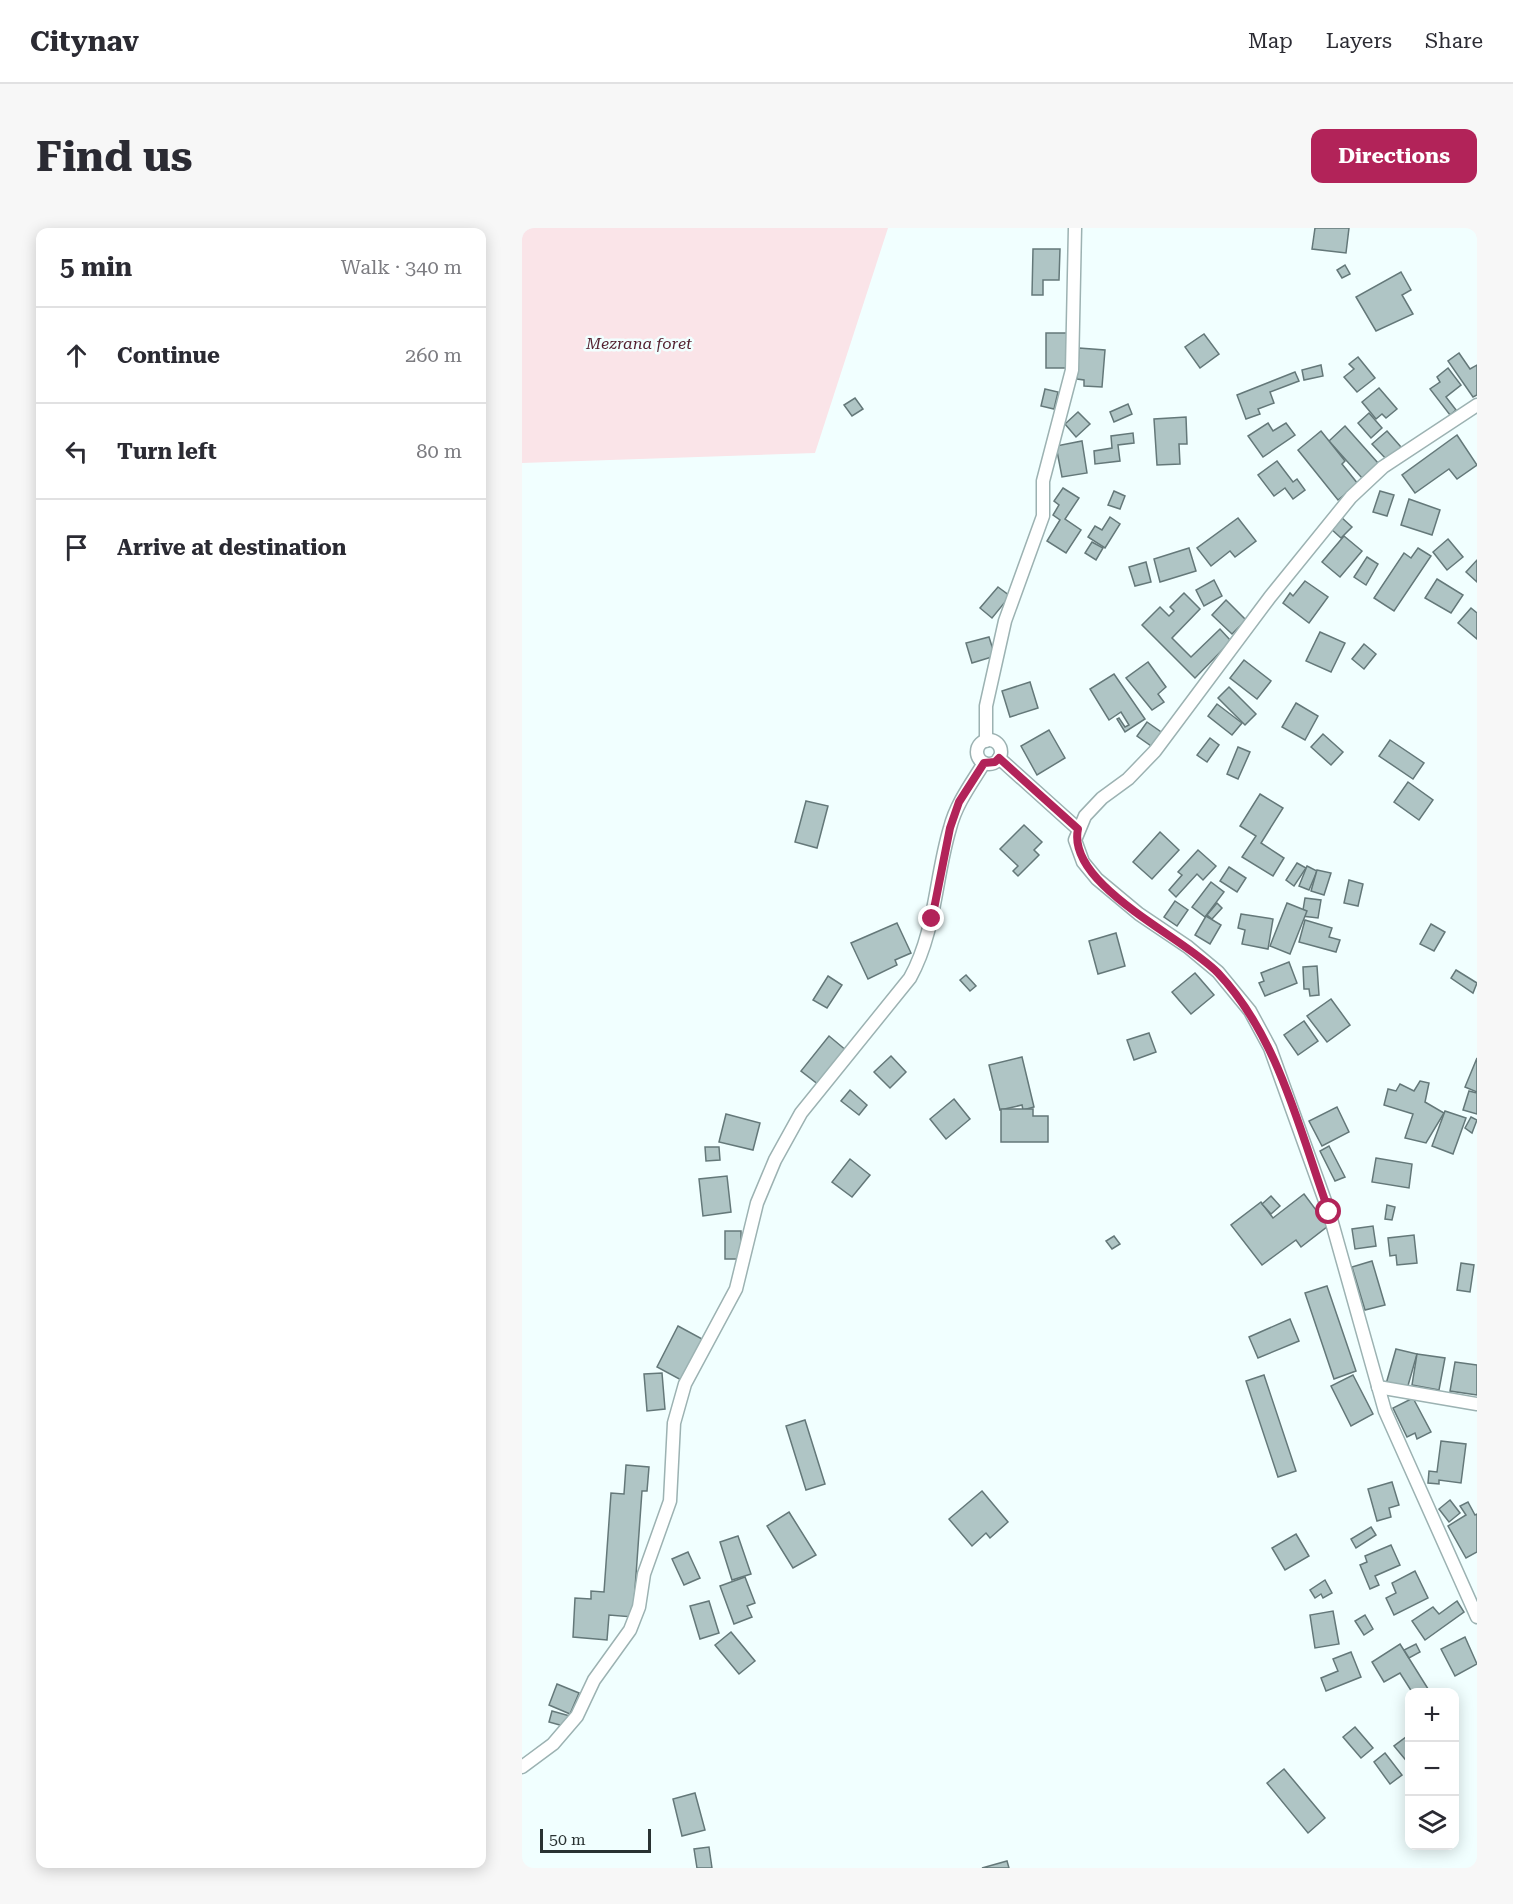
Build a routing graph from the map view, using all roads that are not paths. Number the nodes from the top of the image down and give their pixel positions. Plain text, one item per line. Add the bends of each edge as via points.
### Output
1 (1075, 228) edge
2 (1477, 405) edge
3 (986, 741) junction
4 (999, 758) junction
5 (984, 763) junction
6 (1078, 829) junction
7 (1378, 1387) junction
8 (1477, 1404) edge
9 (1477, 1617) edge
10 (522, 1767) edge

1 - 3 street via 1072,370 1043,481 1043,516 1005,621 986,706
2 - 6 street via 1383,467 1351,497 1270,597 1155,751 1128,779 1102,798
3 - 4 street via 1000,747
3 - 5 street via 978,748
4 - 5 street
4 - 6 street
5 - 10 street via 959,802 950,828 923,955 910,978 801,1113 758,1203 736,1289 685,1384 674,1423 670,1501 644,1574 639,1607 630,1630 594,1680 577,1716 553,1744
6 - 7 street via 1077,848 1097,879 1218,972 1255,1020 1270,1048 1329,1212
7 - 8 street
7 - 9 street via 1385,1411

